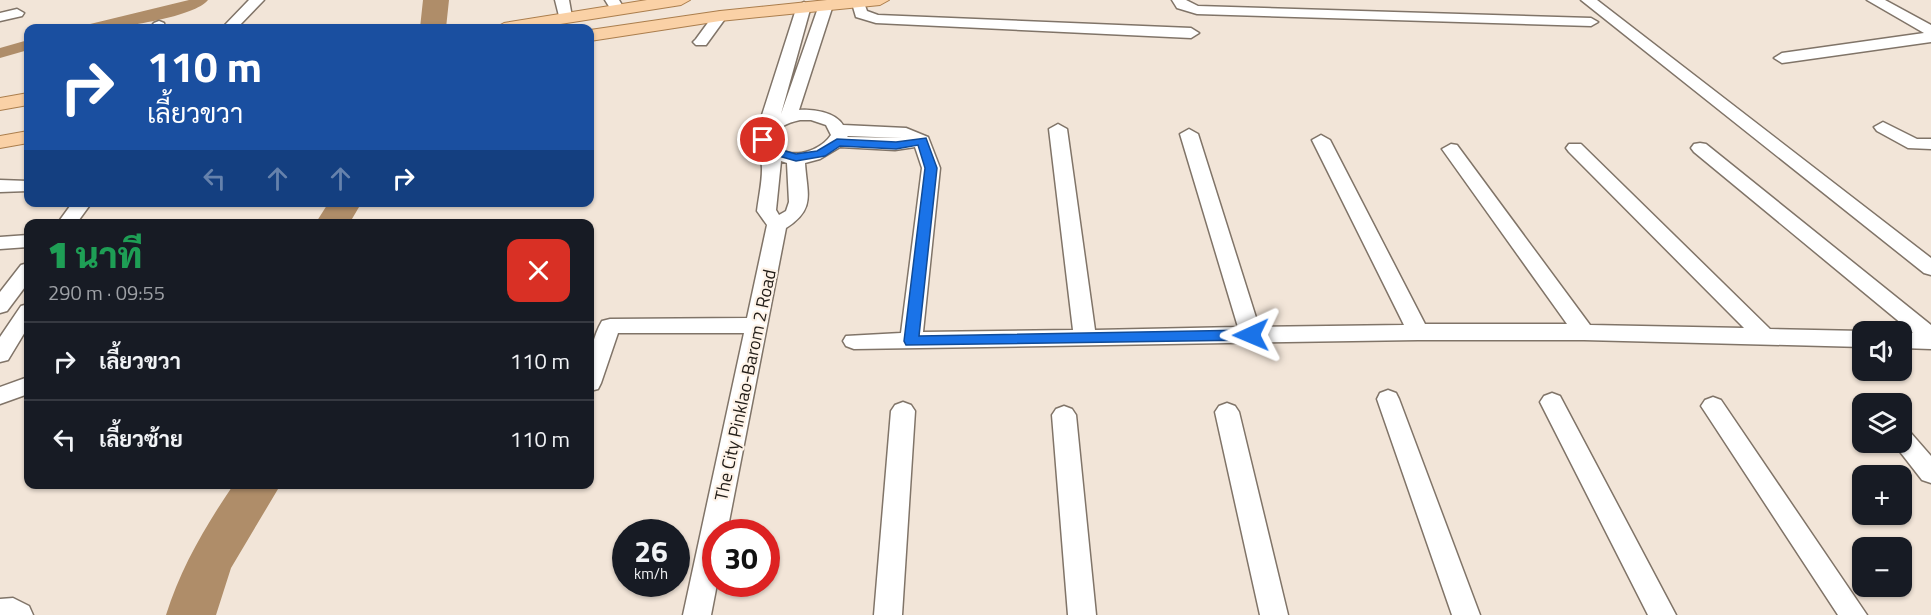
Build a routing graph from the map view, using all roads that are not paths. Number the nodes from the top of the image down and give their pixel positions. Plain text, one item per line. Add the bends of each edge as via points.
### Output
1 (257, 0) edge
2 (681, 0) edge
3 (880, 0) edge
4 (1179, 0) edge
5 (1588, 0) edge
6 (1874, 0) edge
7 (857, 2) junction
8 (826, 4) junction
9 (615, 5) edge
10 (804, 6) junction
11 (564, 9) edge
12 (17, 14) dead end
13 (720, 16) junction
14 (0, 17) edge
15 (1591, 22) dead end
16 (233, 24) edge
17 (517, 24) edge
18 (1931, 31) edge
19 (1191, 33) dead end
20 (594, 35) edge
21 (1931, 37) edge
22 (701, 42) dead end
23 (1782, 58) dead end
24 (24, 100) edge
25 (0, 104) edge
26 (24, 111) edge
27 (0, 115) edge
28 (788, 117) junction
29 (1883, 127) dead end
30 (768, 128) junction
31 (24, 129) edge
32 (1058, 129) dead end
33 (0, 133) edge
34 (1189, 134) dead end
35 (838, 136) junction
36 (24, 138) edge
37 (1321, 140) dead end
38 (0, 142) edge
39 (1931, 144) edge
40 (1575, 148) dead end
41 (1700, 148) dead end
42 (1451, 149) dead end
43 (770, 150) junction
44 (796, 158) junction
45 (0, 186) edge
46 (24, 186) edge
47 (79, 207) edge
48 (70, 219) edge
49 (777, 225) junction
50 (24, 241) edge
51 (0, 243) edge
52 (1931, 268) edge
53 (24, 275) edge
54 (0, 306) edge
55 (24, 317) edge
56 (757, 325) junction
57 (1418, 332) junction
58 (1584, 332) junction
59 (1251, 335) junction
60 (1763, 335) junction
61 (1931, 336) edge
62 (1085, 338) junction
63 (1852, 339) edge
64 (1912, 340) edge
65 (854, 341) dead end
66 (911, 341) junction
67 (1931, 341) edge
68 (0, 354) edge
69 (594, 372) edge
70 (24, 387) edge
71 (0, 396) edge
72 (1388, 399) dead end
73 (1552, 402) dead end
74 (1713, 406) dead end
75 (903, 411) dead end
76 (1227, 412) dead end
77 (1065, 415) dead end
78 (1912, 450) edge
79 (1931, 473) edge
80 (0, 611) edge
81 (19, 615) edge
82 (697, 615) edge
83 (888, 615) edge
84 (1082, 615) edge
85 (1274, 615) edge
86 (1466, 615) edge
87 (1662, 615) edge
88 (1853, 615) edge

1 - 16 street
2 - 9 main road
3 - 7 main road
4 - 15 street via 1197,10
5 - 52 street
6 - 18 street
7 - 8 main road
7 - 19 street via 861,14 876,19
8 - 10 main road
8 - 28 street
9 - 11 main road
10 - 13 main road
10 - 30 street
11 - 17 main road
12 - 14 street
13 - 20 main road
13 - 22 street
21 - 23 street
24 - 25 main road
26 - 27 main road
28 - 30 street
28 - 35 street via 824,117 833,122
29 - 39 street via 1914,144
30 - 43 street via 763,140
31 - 33 main road
32 - 62 street
34 - 59 street
35 - 44 street via 820,154
35 - 66 street via 896,145 922,141 931,168
36 - 38 main road
37 - 57 street
40 - 60 street
41 - 61 street
42 - 58 street
43 - 44 street
43 - 49 street via 766,211
44 - 49 street via 795,214
45 - 46 street
47 - 48 street
49 - 56 street, The City Pinklao-Barom 2 Road
50 - 51 street
53 - 54 street
55 - 68 street
56 - 69 street via 610,326
56 - 82 street, The City Pinklao-Barom 2 Road
57 - 58 street
57 - 59 street
58 - 60 street
59 - 62 street
60 - 63 street
62 - 66 street
64 - 67 street
65 - 66 street
70 - 71 street
72 - 86 street
73 - 87 street
74 - 88 street
75 - 83 street
76 - 85 street
77 - 84 street
78 - 79 street
80 - 81 street via 14,610

